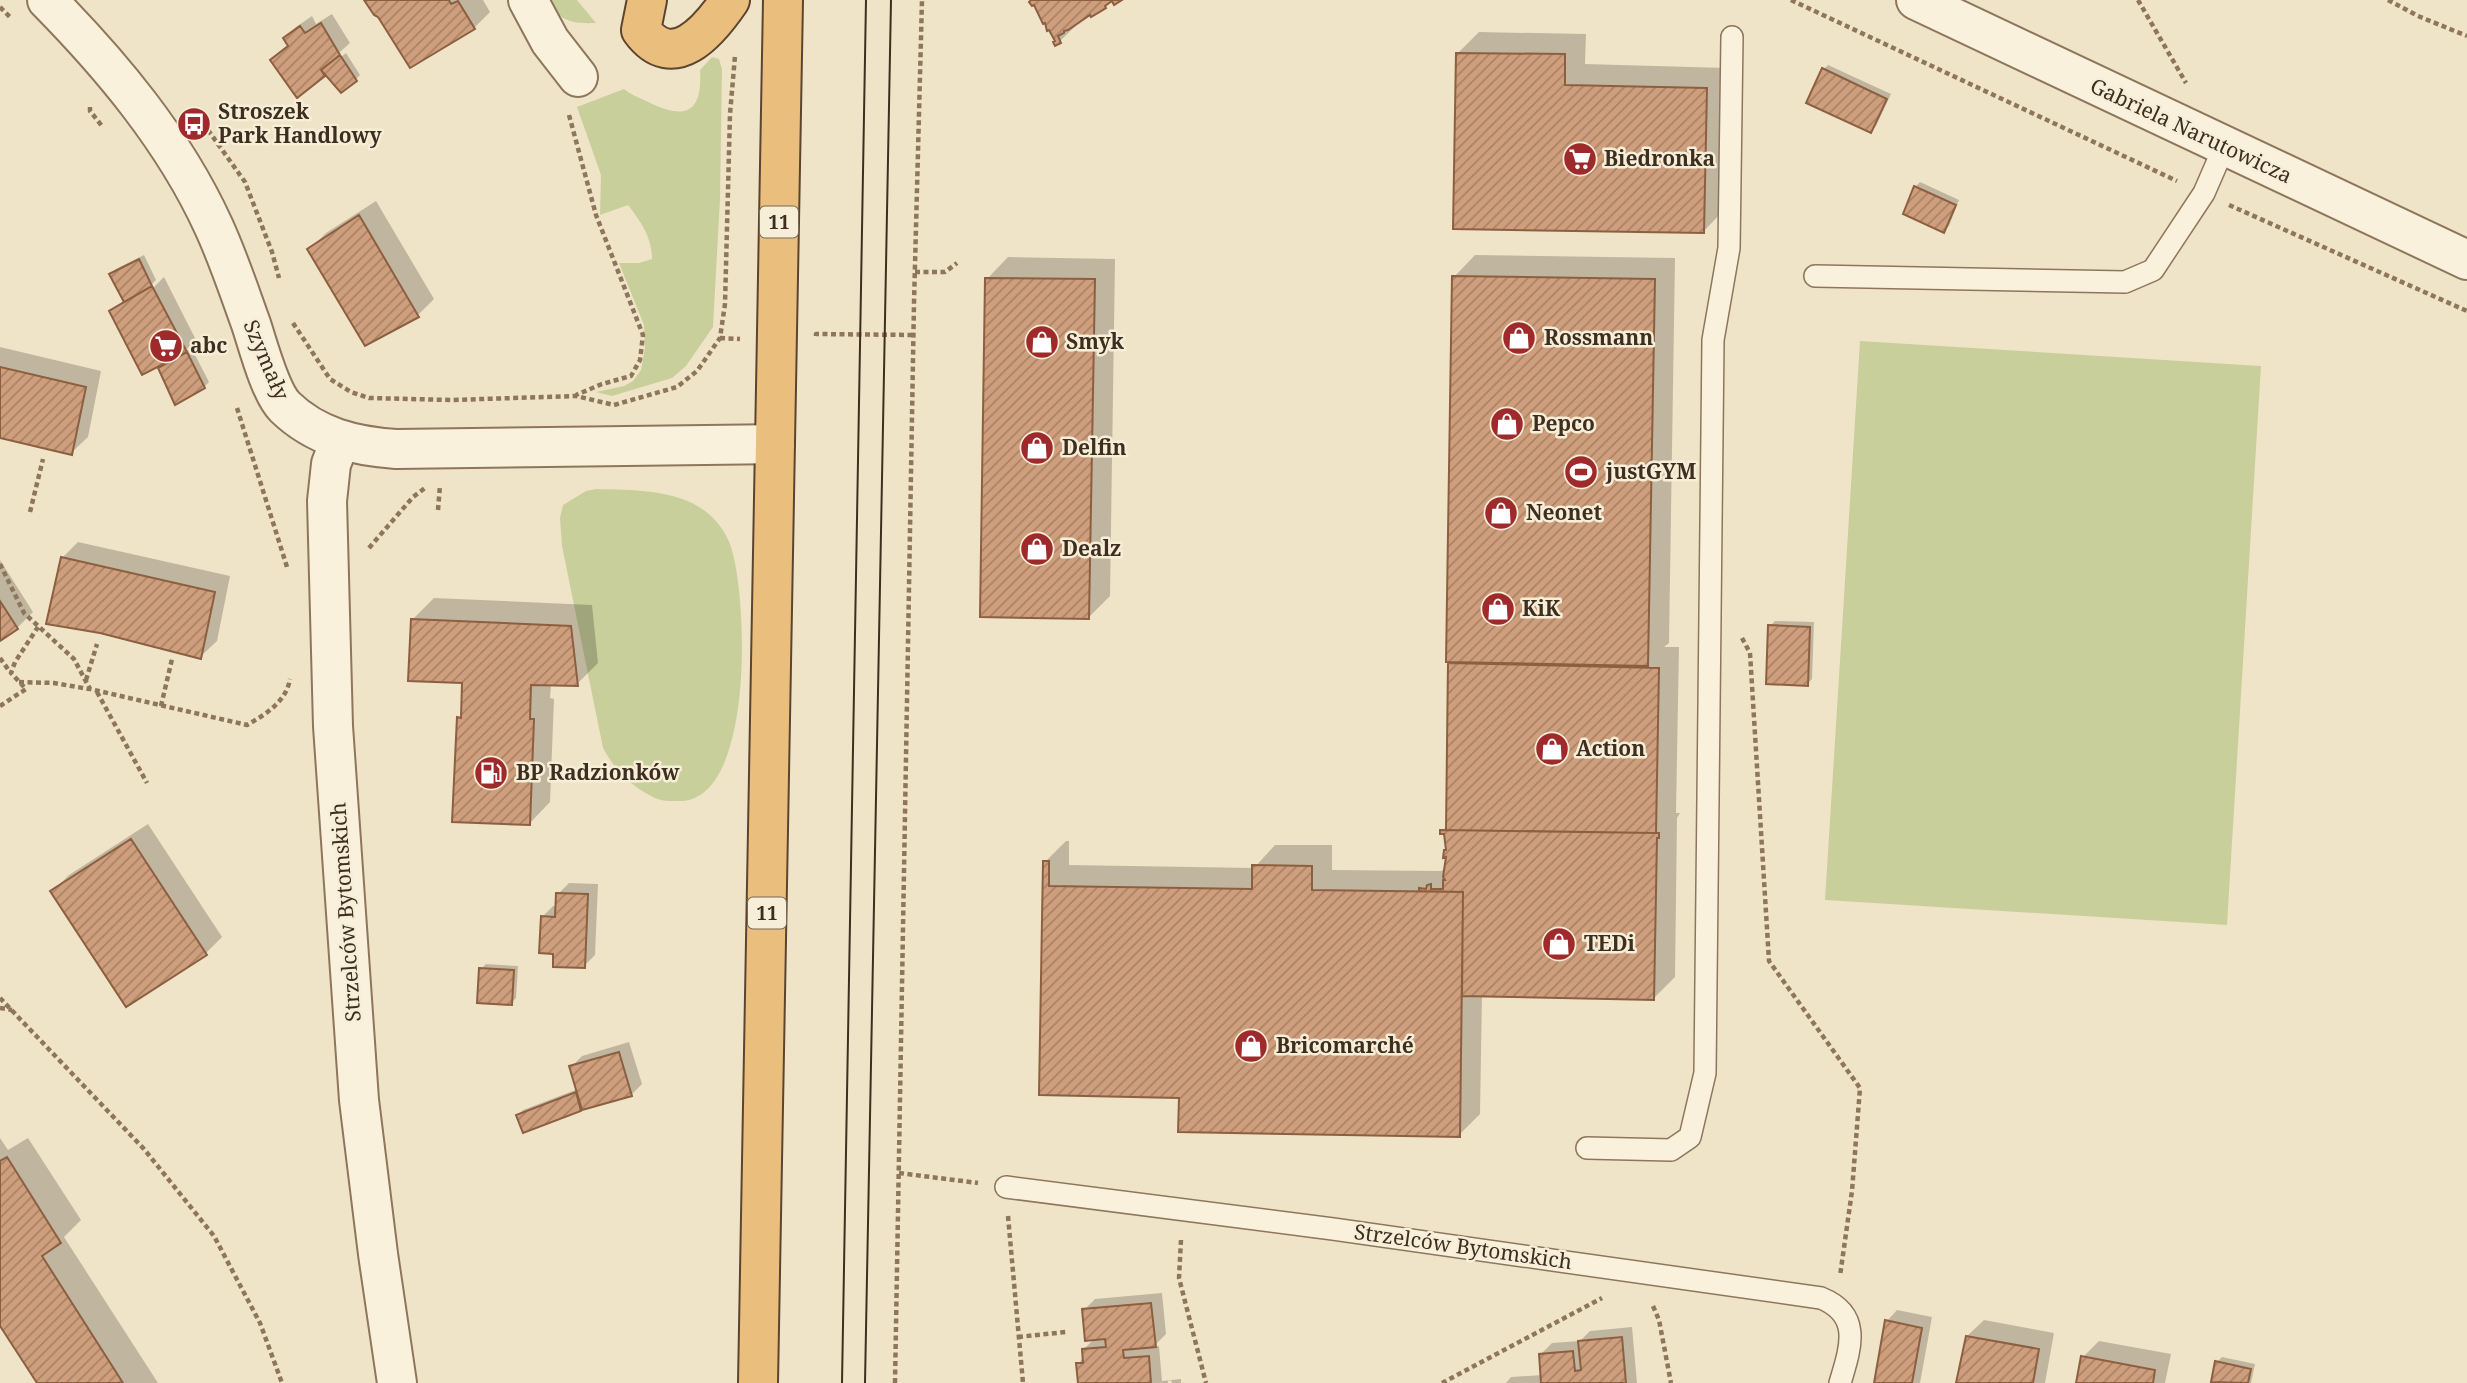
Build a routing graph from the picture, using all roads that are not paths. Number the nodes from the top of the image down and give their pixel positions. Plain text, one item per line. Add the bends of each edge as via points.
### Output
1 (47, 0) edge
2 (528, 0) edge
3 (647, 0) edge
4 (783, 0) edge
5 (1916, 0) edge
6 (725, 8) edge
7 (1732, 37) dead end
8 (578, 77) road end
9 (2224, 147) junction
10 (2467, 260) edge
11 (1815, 276) dead end
12 (341, 441) junction
13 (775, 444) junction
14 (1587, 1147) dead end
15 (1006, 1187) road end
16 (397, 1383) edge
17 (758, 1383) edge
18 (1840, 1383) edge

1 - 12 street, Szymały via 152,121 195,191 227,258 264,365 283,405 310,427
2 - 8 street via 550,41
3 - 6 highway via 641,30 651,43 674,50 706,30
4 - 13 highway, 11
5 - 9 street, Gabriela Narutowicza
7 - 14 lane via 1729,248 1713,340 1705,1073 1690,1137 1671,1150
9 - 10 street, Gabriela Narutowicza
9 - 11 lane via 2204,193 2153,270 2125,282
12 - 13 street, Szymały via 396,449
12 - 16 street, Strzelców Bytomskich via 331,464 327,501 332,726 359,1100
13 - 17 highway, 11
15 - 18 lane, Strzelców Bytomskich via 1821,1298 1836,1304 1850,1329 1850,1349

